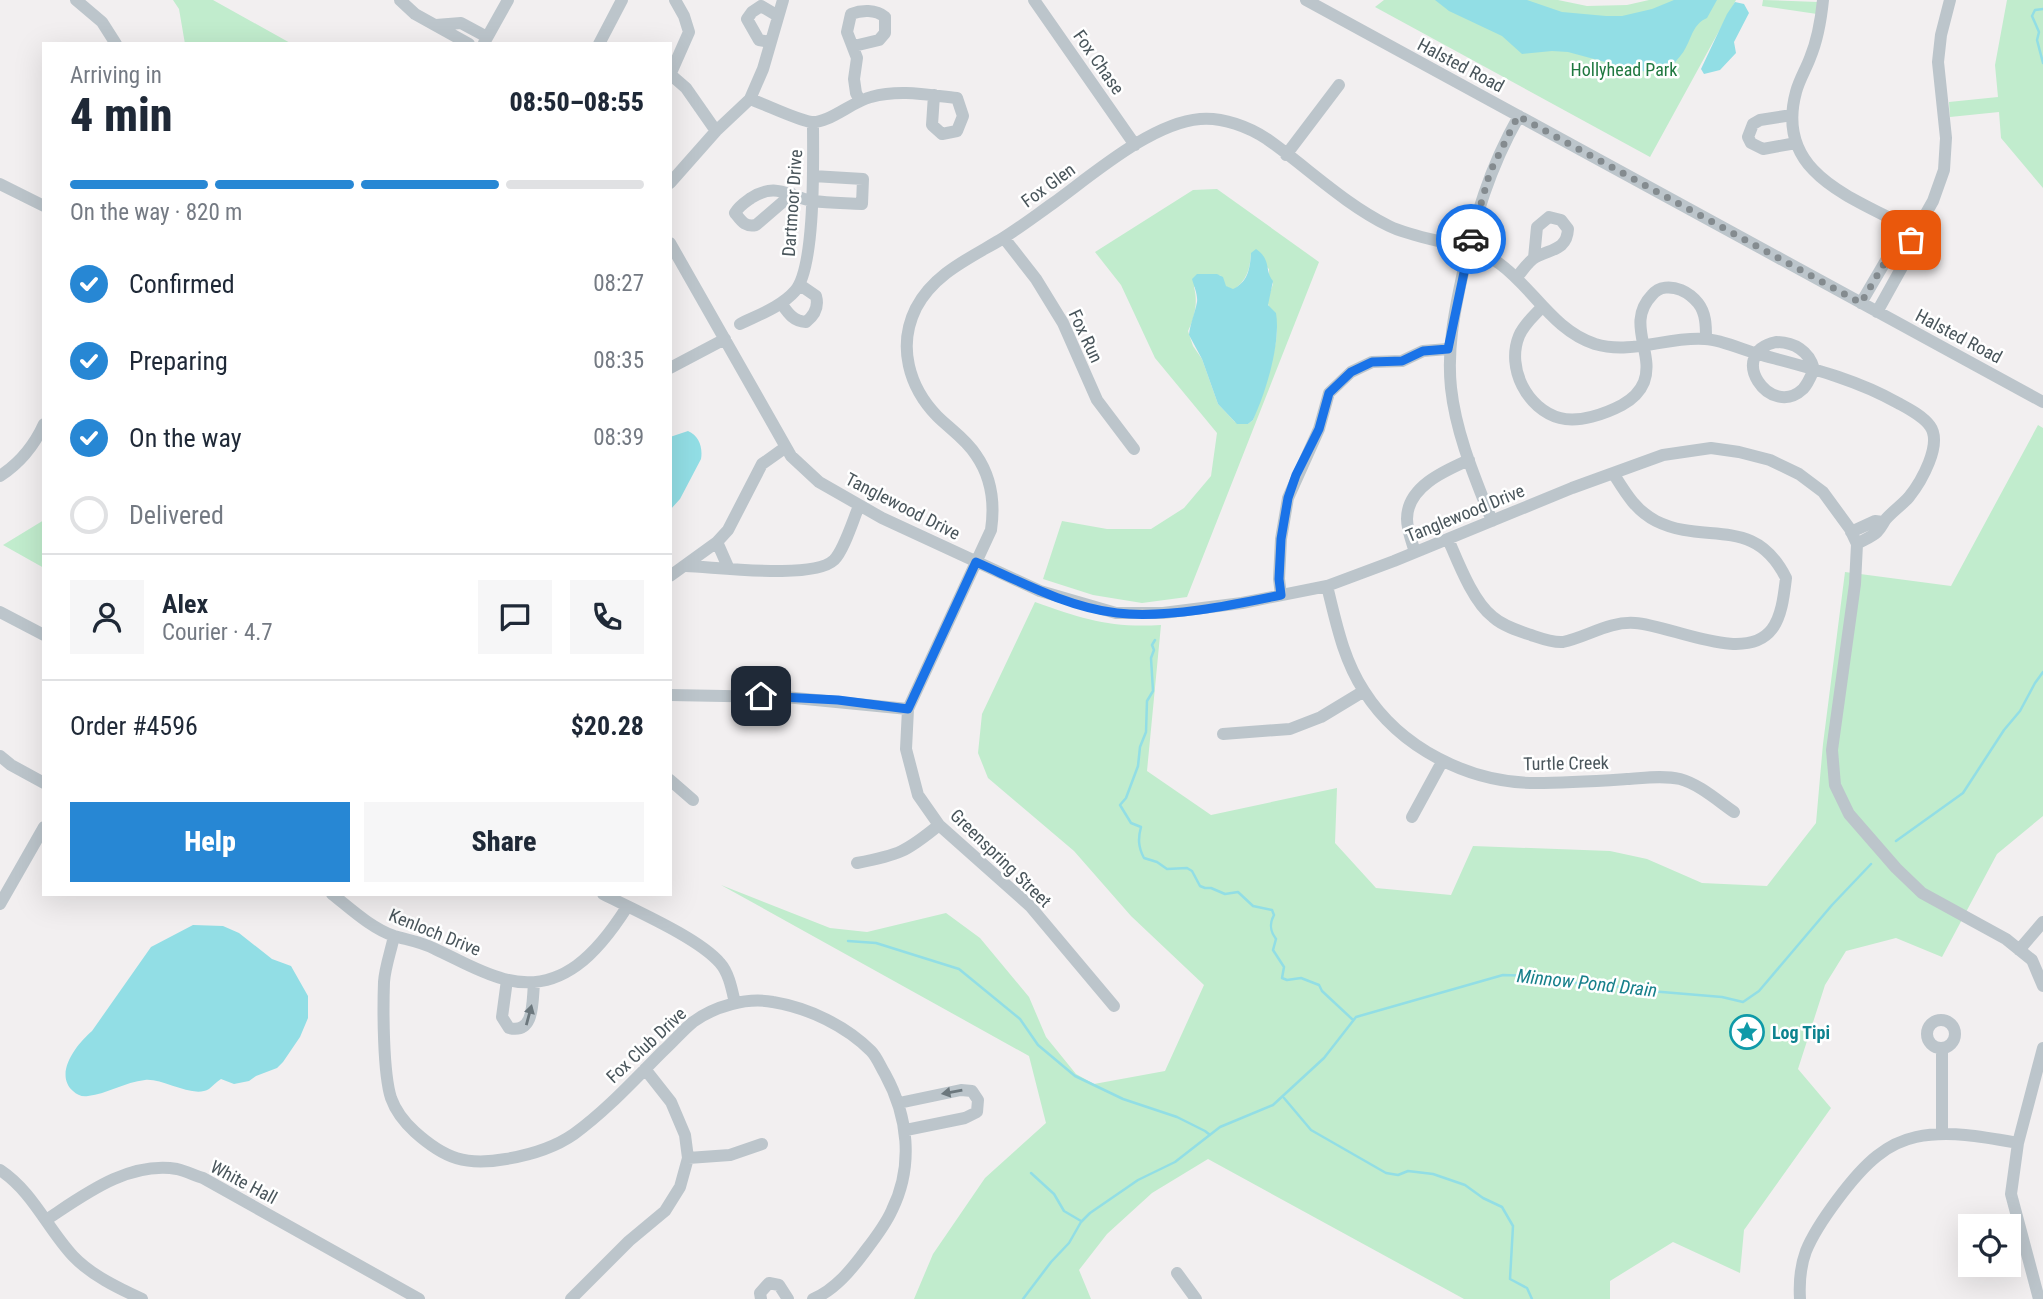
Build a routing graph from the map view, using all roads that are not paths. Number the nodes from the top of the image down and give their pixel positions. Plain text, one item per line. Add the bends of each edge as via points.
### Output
1 (76, 0) edge
2 (400, 0) edge
3 (508, 0) edge
4 (622, 0) edge
5 (675, 0) edge
6 (782, 0) edge
7 (1034, 0) edge
8 (1306, 0) edge
9 (1822, 0) edge
10 (1950, 0) edge
11 (778, 16) junction
12 (436, 25) junction
13 (485, 41) edge
14 (115, 42) edge
15 (466, 42) edge
16 (600, 42) edge
17 (771, 42) junction
18 (854, 46) dead end
19 (672, 73) edge
20 (672, 76) edge
21 (1339, 85) dead end
22 (933, 95) dead end
23 (750, 99) junction
24 (860, 101) junction
25 (1792, 115) junction
26 (1518, 116) junction
27 (813, 122) junction
28 (716, 131) junction
29 (1796, 143) junction
30 (1135, 145) junction
31 (1286, 155) junction
32 (813, 176) junction
33 (672, 181) edge
34 (0, 184) edge
35 (792, 194) dead end
36 (811, 200) junction
37 (42, 205) edge
38 (1913, 236) junction
39 (1004, 238) junction
40 (672, 246) edge
41 (1468, 251) junction
42 (1534, 258) dead end
43 (1516, 278) junction
44 (800, 285) junction
45 (782, 303) junction
46 (1861, 303) junction
47 (1542, 307) junction
48 (1877, 312) junction
49 (740, 324) dead end
50 (1706, 338) junction
51 (725, 339) junction
52 (1643, 346) junction
53 (1448, 349) junction
54 (1755, 353) junction
55 (672, 367) edge
56 (1814, 369) junction
57 (2043, 402) edge
58 (42, 429) edge
59 (786, 447) junction
60 (1134, 449) dead end
61 (1469, 460) junction
62 (1613, 473) junction
63 (0, 476) edge
64 (859, 506) junction
65 (1492, 521) junction
66 (1854, 538) junction
67 (1448, 539) junction
68 (717, 542) junction
69 (1415, 552) junction
70 (976, 562) junction
71 (686, 566) junction
72 (728, 567) junction
73 (672, 575) edge
74 (1327, 586) junction
75 (1281, 595) junction
76 (0, 612) edge
77 (42, 634) edge
78 (1364, 691) junction
79 (672, 695) edge
80 (908, 709) junction
81 (1223, 734) dead end
82 (0, 756) edge
83 (1442, 762) junction
84 (42, 782) edge
85 (672, 782) edge
86 (693, 800) dead end
87 (1734, 813) dead end
88 (1412, 817) dead end
89 (939, 825) junction
90 (42, 830) edge
91 (857, 863) dead end
92 (335, 896) edge
93 (607, 896) edge
94 (0, 903) edge
95 (627, 906) junction
96 (2043, 922) edge
97 (394, 936) junction
98 (2019, 950) junction
99 (507, 980) junction
100 (534, 984) junction
101 (2043, 986) edge
102 (735, 1003) junction
103 (1114, 1006) dead end
104 (1942, 1048) dead end
105 (2043, 1048) edge
106 (645, 1069) junction
107 (900, 1102) junction
108 (906, 1130) junction
109 (1942, 1134) junction
110 (2018, 1143) junction
111 (762, 1144) dead end
112 (688, 1158) junction
113 (0, 1171) edge
114 (46, 1220) junction
115 (2026, 1252) junction
116 (2043, 1271) edge
117 (1177, 1273) dead end
118 (142, 1299) edge
119 (419, 1299) edge
120 (570, 1299) edge
121 (761, 1299) edge
122 (788, 1299) edge
123 (813, 1299) edge
124 (1196, 1299) edge
125 (1800, 1299) edge
126 (2039, 1299) edge

1 - 14 street via 102,22
2 - 12 street
3 - 13 street
4 - 16 street
5 - 19 street via 689,32
6 - 11 street
7 - 30 street, Fox Chase
8 - 26 street, Halsted Road
9 - 25 street via 1819,34 1796,91
10 - 38 street via 1938,62 1946,138 1944,170
11 - 17 street
11 - 17 street via 761,6 747,19 759,40
12 - 13 street via 461,23
12 - 15 street
17 - 23 street
18 - 24 street via 858,58 854,79
20 - 28 street
21 - 31 street
22 - 24 street via 902,92
23 - 27 street
23 - 28 street
24 - 27 street
25 - 29 street
25 - 29 street via 1760,120 1748,136 1751,144 1763,149
26 - 41 street via 1490,172
26 - 46 street, Halsted Road
27 - 32 street, Dartmoor Drive
28 - 33 street
29 - 38 street via 1813,172 1831,187
30 - 31 street, Fox Glen via 1185,122 1211,119 1247,128
30 - 39 street, Fox Glen
31 - 41 street, Fox Glen via 1391,228
32 - 36 street, Dartmoor Drive
32 - 36 street via 863,179 862,204
34 - 37 street
35 - 36 street
36 - 44 street, Dartmoor Drive via 808,257
38 - 46 street via 1888,257
38 - 48 street
39 - 60 street, Fox Run via 1063,323 1097,400
39 - 70 street, Fox Glen via 936,280 916,308 906,348 913,382 937,415 974,452 990,482 994,510
40 - 51 street, Tanglewood Drive
41 - 43 street, Fox Glen via 1497,262
41 - 53 street
42 - 43 street
43 - 47 street, Fox Glen
44 - 45 street
44 - 45 street via 816,296 811,318 798,321
45 - 49 street
46 - 48 street, Halsted Road
47 - 52 street, Fox Glen via 1566,329 1595,344
47 - 52 street via 1519,336 1515,360 1530,400 1558,418 1599,415 1632,398 1646,373
48 - 57 street, Halsted Road
50 - 52 street
50 - 52 street via 1706,320 1697,301 1675,288 1664,288 1654,291 1641,313
50 - 54 street
51 - 55 street
51 - 59 street, Tanglewood Drive
53 - 61 street via 1456,422
53 - 75 street via 1423,351 1402,361 1372,362 1351,372 1329,393 1319,429 1288,498 1281,539
54 - 56 street
54 - 56 street via 1755,377 1772,394 1793,396 1805,387
56 - 66 street via 1874,390 1921,417 1935,441 1911,495 1878,531
58 - 63 street via 19,464
59 - 64 street, Tanglewood Drive via 819,482
59 - 68 street via 762,464
61 - 65 street
61 - 69 street via 1441,472 1413,499 1407,521
62 - 65 street, Tanglewood Drive
62 - 66 street, Tanglewood Drive via 1663,455 1711,448 1770,460 1823,492
62 - 67 street via 1628,498 1656,521 1681,530 1753,541 1771,554 1786,578 1772,629 1749,645 1634,623 1602,627 1561,642 1539,638 1492,617 1469,586
64 - 70 street, Tanglewood Drive
64 - 72 street via 836,558 823,568
65 - 67 street, Tanglewood Drive
66 - 98 street via 1855,584 1832,750 1835,785 1849,814 1922,893
67 - 69 street, Tanglewood Drive
68 - 71 street
68 - 72 street
69 - 74 street, Tanglewood Drive
70 - 75 street, Tanglewood Drive via 1052,596 1116,613 1163,613
70 - 80 street, Greenspring Street
71 - 72 street
71 - 73 street
74 - 75 street, Tanglewood Drive
74 - 78 street, Turtle Creek via 1340,639
76 - 77 street
78 - 81 street via 1321,718 1290,729
78 - 83 street, Turtle Creek via 1387,720
79 - 80 street via 785,696
80 - 89 street, Greenspring Street via 906,749 918,795
82 - 84 street
83 - 87 street, Turtle Creek via 1496,779 1533,783 1681,780
83 - 88 street
85 - 86 street
89 - 91 street via 910,849
89 - 103 street, Greenspring Street via 1030,906
90 - 94 street
92 - 97 street, Kenloch Drive
93 - 95 street
95 - 100 street, Kenloch Drive via 608,936 584,961
95 - 102 street via 712,955 722,964
96 - 98 street
97 - 99 street, Kenloch Drive via 418,941
97 - 106 street, Fox Club Drive via 384,980 391,1097 403,1121 446,1155 482,1163 545,1150 589,1123
98 - 101 street via 2032,960
99 - 100 street, Kenloch Drive
99 -> 100 street via 502,1017 504,1024 517,1030 526,1026 530,1017
102 - 106 street, Fox Club Drive via 693,1022
102 - 107 street, Fox Club Drive via 770,1001 820,1016 873,1053
104 - 109 street
105 - 110 street
106 - 112 street via 671,1102 685,1135
107 - 108 street, Fox Club Drive
108 -> 107 street via 965,1118 977,1112 978,1100 972,1091 961,1090
108 - 123 street, Fox Club Drive via 905,1170 892,1211 854,1266 826,1294
109 - 110 street
109 - 125 street via 1892,1146 1856,1178 1807,1250 1798,1282
110 - 115 street via 2011,1194
111 - 112 street via 730,1155
112 - 120 street via 680,1186 665,1212
113 - 114 street via 15,1180
114 - 118 street via 74,1257
114 - 119 street, White Hall via 123,1176 177,1169 202,1178
115 - 116 street
115 - 126 street
117 - 124 street
121 - 122 street via 760,1293 769,1283 779,1285

